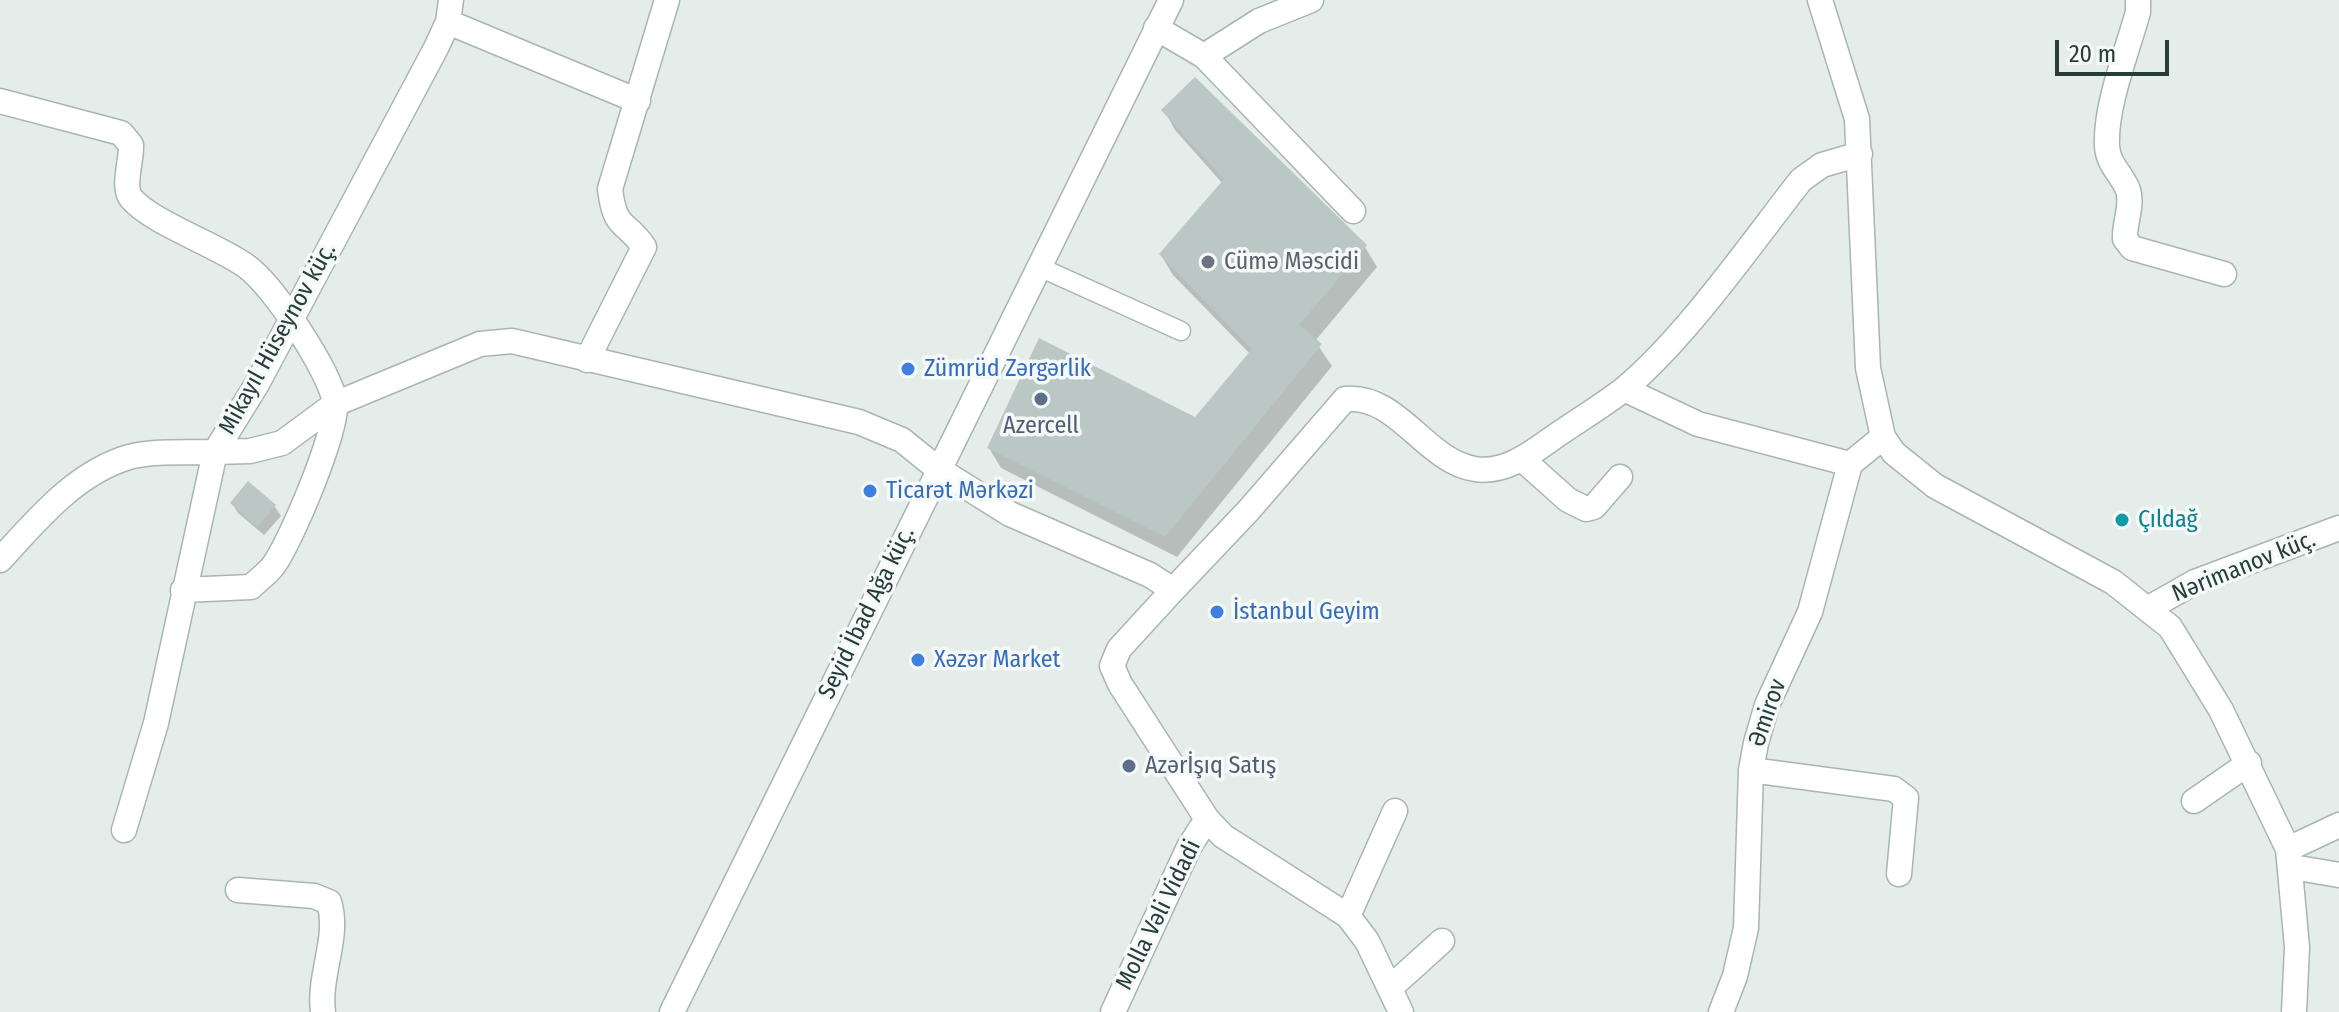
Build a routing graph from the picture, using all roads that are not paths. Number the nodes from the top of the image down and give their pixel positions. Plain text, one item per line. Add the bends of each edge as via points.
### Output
1 (667, 0) edge
2 (1171, 0) edge
3 (1311, 0) edge
4 (1820, 0) edge
5 (2138, 0) edge
6 (450, 11) edge
7 (1156, 28) junction
8 (1204, 56) junction
9 (0, 101) edge
10 (638, 101) junction
11 (1860, 154) junction
12 (1353, 211) dead end
13 (1037, 266) junction
14 (2224, 274) dead end
15 (291, 318) junction
16 (1181, 331) dead end
17 (587, 360) junction
18 (1624, 389) junction
19 (335, 404) junction
20 (1883, 437) junction
21 (215, 452) junction
22 (1522, 459) junction
23 (1850, 464) junction
24 (938, 469) junction
25 (1620, 477) dead end
26 (2339, 528) edge
27 (0, 560) edge
28 (183, 590) junction
29 (1173, 590) junction
30 (2149, 608) junction
31 (2249, 763) junction
32 (1751, 770) junction
33 (2194, 801) dead end
34 (1395, 811) dead end
35 (1207, 819) junction
36 (2339, 825) edge
37 (124, 830) dead end
38 (2290, 858) junction
39 (1899, 874) dead end
40 (2339, 875) edge
41 (238, 890) dead end
42 (1348, 916) junction
43 (1442, 941) dead end
44 (1390, 988) junction
45 (323, 1012) edge
46 (672, 1012) edge
47 (1113, 1012) edge
48 (1401, 1012) edge
49 (1721, 1012) edge
50 (2294, 1012) edge

1 - 10 street
2 - 7 street, Seyid İbad Ağa küç.
3 - 8 street via 1259,21
4 - 11 street via 1852,97
5 - 14 street via 2107,129 2113,170 2127,188 2130,203 2125,239 2132,248
6 - 10 street
6 - 15 street, Mikayıl Hüseynov küç.
7 - 8 street
7 - 13 street, Seyid İbad Ağa küç.
8 - 12 street
9 - 15 street via 121,133 131,145 131,199 250,268
10 - 17 street via 610,189 620,226 644,247
11 - 18 street via 1822,165 1801,180 1703,303
11 - 20 street via 1868,368
13 - 16 lane
13 - 24 street, Seyid İbad Ağa küç.
15 - 19 street via 323,370
15 - 21 street, Mikayıl Hüseynov küç.
17 - 19 street via 512,341 480,344
17 - 24 street via 859,422 902,440
18 - 22 street
18 - 23 street via 1698,424
19 - 21 street via 282,443
19 - 28 street via 319,469 274,565 251,587
20 - 23 street
20 - 30 street via 1894,453 1935,486 2113,582
21 - 27 street, Mikayıl Hüseynov küç. via 130,457 90,475 50,506
21 - 28 street
22 - 25 street via 1586,509 1594,507
22 - 29 street via 1498,469 1457,464 1382,407 1364,397 1345,399
23 - 32 street, Əmirov via 1810,612 1767,705
24 - 29 street via 1010,514 1140,570
24 - 46 street, Seyid İbad Ağa küç.
26 - 30 street, Nərimanov küç. via 2195,582
28 - 37 street via 156,723
29 - 35 street via 1119,649 1112,666
30 - 31 street via 2170,627
31 - 33 street
31 - 38 street
32 - 39 street via 1894,789 1906,798
32 - 49 street, Əmirov via 1746,928
34 - 42 street
35 - 42 street via 1251,857
35 - 47 street, Molla Vəli Vidadi
36 - 38 street
38 - 40 street
38 - 50 street via 2297,947
41 - 45 street via 329,902 334,917 321,994
42 - 44 street
43 - 44 street
44 - 48 street

